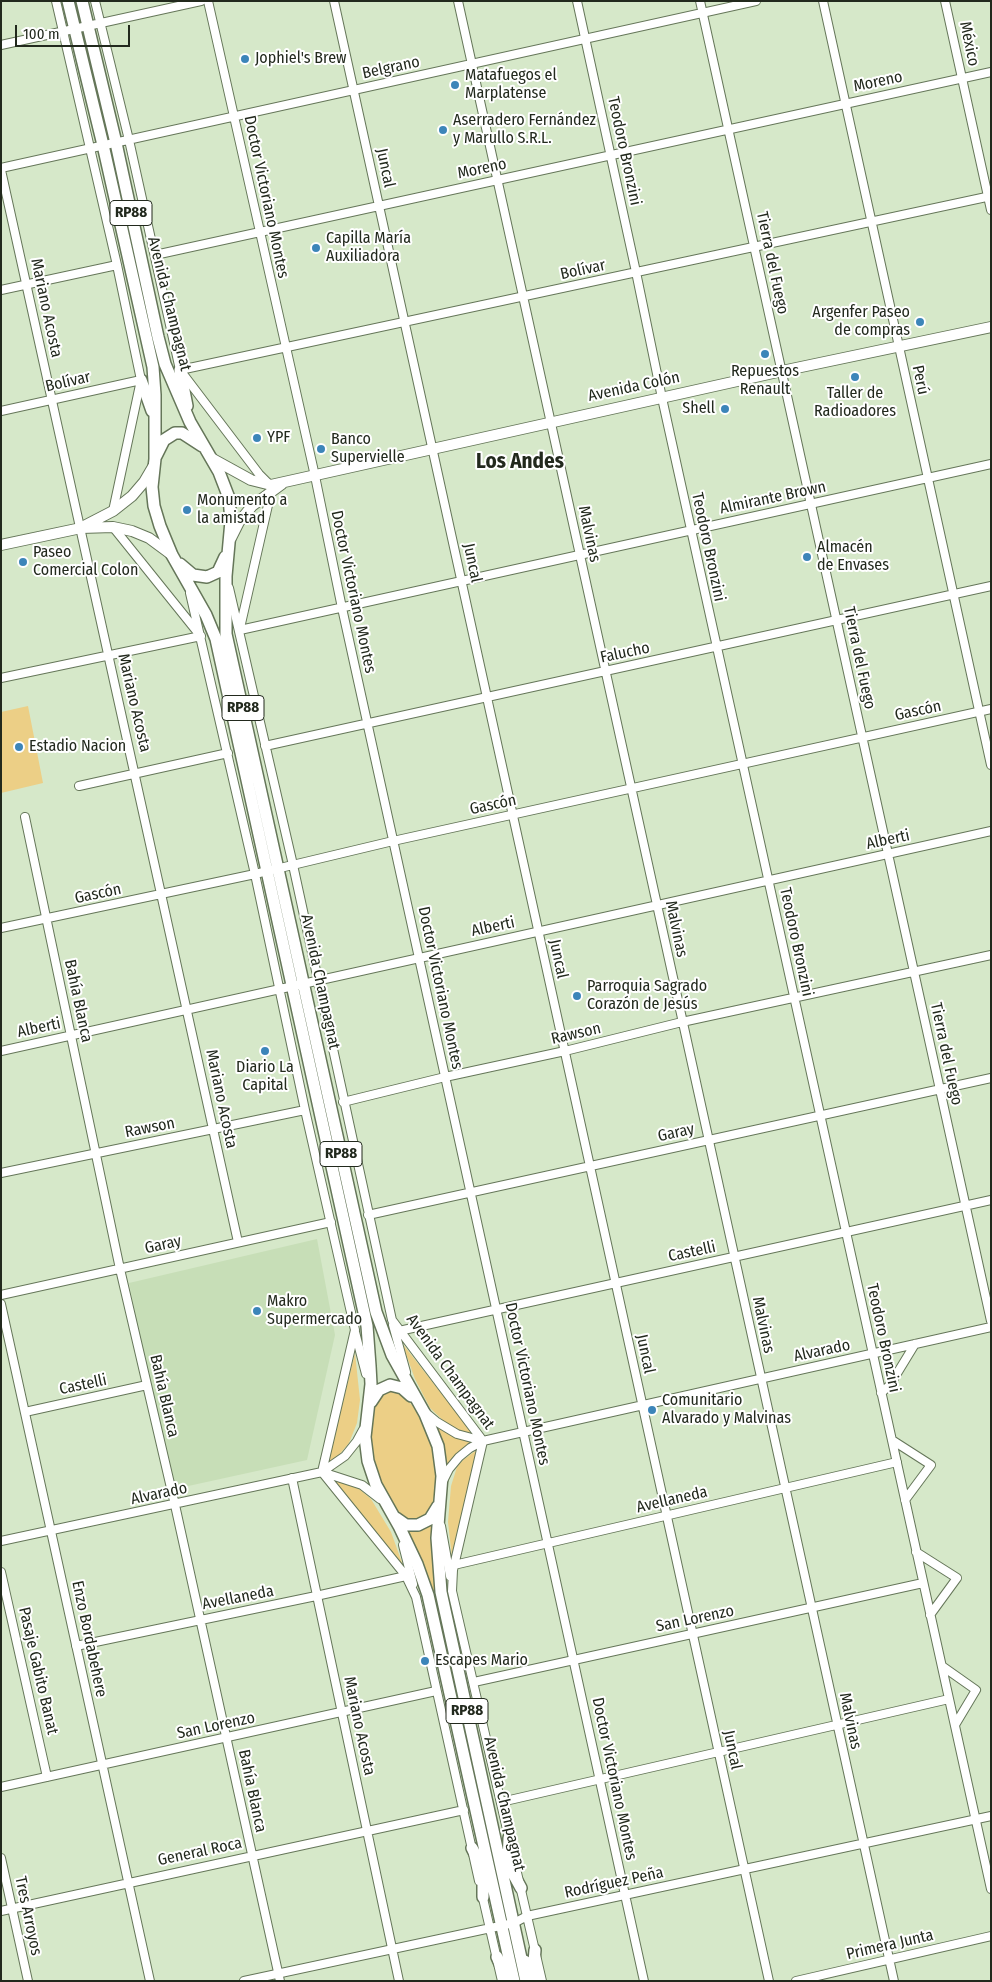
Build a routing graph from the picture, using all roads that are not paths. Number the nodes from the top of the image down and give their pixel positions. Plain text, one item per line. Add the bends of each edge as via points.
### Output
1 (56, 1) edge
2 (68, 1) edge
3 (82, 1) edge
4 (95, 1) edge
5 (201, 1) edge
6 (208, 1) edge
7 (334, 1) edge
8 (458, 1) edge
9 (577, 1) edge
10 (700, 1) edge
11 (756, 1) edge
12 (822, 1) edge
13 (945, 1) edge
14 (703, 13) junction
15 (100, 23) junction
16 (87, 26) junction
17 (74, 29) junction
18 (62, 32) junction
19 (585, 39) junction
20 (1, 45) edge
21 (472, 64) junction
22 (991, 72) edge
23 (962, 78) junction
24 (354, 90) junction
25 (845, 104) junction
26 (234, 117) junction
27 (728, 129) junction
28 (129, 140) junction
29 (116, 143) junction
30 (103, 145) junction
31 (90, 149) junction
32 (611, 155) junction
33 (1, 169) edge
34 (497, 180) junction
35 (989, 196) edge
36 (379, 206) junction
37 (991, 210) edge
38 (871, 222) junction
39 (259, 232) junction
40 (754, 247) junction
41 (155, 255) junction
42 (118, 264) junction
43 (636, 272) junction
44 (27, 284) junction
45 (1, 290) edge
46 (523, 297) junction
47 (405, 322) junction
48 (991, 327) edge
49 (899, 346) junction
50 (285, 348) junction
51 (180, 370) junction
52 (782, 371) junction
53 (141, 380) junction
54 (662, 398) junction
55 (52, 400) junction
56 (1, 412) edge
57 (155, 421) junction
58 (190, 422) junction
59 (550, 422) junction
60 (433, 450) junction
61 (208, 453) junction
62 (154, 462) junction
63 (991, 464) edge
64 (315, 476) junction
65 (928, 478) junction
66 (271, 488) junction
67 (811, 504) junction
68 (113, 511) junction
69 (113, 527) junction
70 (81, 528) junction
71 (691, 530) junction
72 (230, 543) junction
73 (1, 545) edge
74 (580, 555) junction
75 (174, 557) junction
76 (226, 576) junction
77 (461, 581) junction
78 (188, 583) junction
79 (991, 586) edge
80 (953, 594) junction
81 (342, 608) junction
82 (836, 620) junction
83 (240, 630) junction
84 (201, 636) junction
85 (716, 646) junction
86 (108, 655) junction
87 (605, 671) junction
88 (1, 678) edge
89 (487, 697) junction
90 (991, 709) edge
91 (979, 712) junction
92 (367, 724) junction
93 (862, 738) junction
94 (265, 746) junction
95 (228, 753) junction
96 (742, 764) junction
97 (991, 765) edge
98 (136, 774) junction
99 (79, 786) dead end
100 (631, 789) junction
101 (513, 815) junction
102 (25, 817) dead end
103 (991, 831) edge
104 (393, 841) junction
105 (888, 854) junction
106 (293, 865) junction
107 (273, 870) junction
108 (255, 874) junction
109 (768, 880) junction
110 (161, 894) junction
111 (657, 905) junction
112 (46, 918) junction
113 (1, 928) edge
114 (538, 931) junction
115 (991, 954) edge
116 (419, 957) junction
117 (914, 972) junction
118 (318, 981) junction
119 (298, 985) junction
120 (280, 989) junction
121 (794, 998) junction
122 (187, 1010) junction
123 (682, 1022) junction
124 (72, 1035) junction
125 (1, 1050) edge
126 (565, 1051) junction
127 (445, 1077) junction
128 (991, 1078) edge
129 (940, 1089) junction
130 (343, 1102) junction
131 (305, 1110) junction
132 (820, 1115) junction
133 (214, 1130) junction
134 (708, 1140) junction
135 (95, 1153) junction
136 (590, 1166) junction
137 (1, 1173) edge
138 (471, 1192) junction
139 (991, 1200) edge
140 (965, 1206) junction
141 (368, 1215) junction
142 (331, 1222) junction
143 (846, 1232) junction
144 (238, 1242) junction
145 (734, 1257) junction
146 (120, 1268) junction
147 (616, 1283) junction
148 (1, 1295) edge
149 (1, 1304) edge
150 (496, 1309) junction
151 (392, 1320) junction
152 (991, 1321) edge
153 (991, 1327) edge
154 (355, 1330) junction
155 (399, 1331) junction
156 (915, 1344) junction
157 (873, 1354) junction
158 (761, 1378) junction
159 (147, 1385) junction
160 (410, 1389) junction
161 (881, 1393) junction
162 (370, 1394) junction
163 (642, 1405) junction
164 (420, 1406) junction
165 (25, 1412) junction
166 (366, 1418) junction
167 (523, 1431) junction
168 (892, 1440) junction
169 (483, 1441) junction
170 (897, 1462) junction
171 (322, 1472) junction
172 (292, 1478) junction
173 (785, 1488) junction
174 (441, 1492) junction
175 (905, 1500) junction
176 (175, 1505) junction
177 (390, 1511) junction
178 (667, 1515) junction
179 (438, 1516) junction
180 (399, 1526) junction
181 (51, 1530) junction
182 (1, 1542) edge
183 (548, 1543) junction
184 (916, 1552) junction
185 (454, 1565) junction
186 (1, 1572) edge
187 (406, 1576) junction
188 (923, 1583) junction
189 (452, 1591) junction
190 (316, 1596) junction
191 (416, 1597) junction
192 (811, 1608) junction
193 (930, 1616) junction
194 (200, 1620) junction
195 (693, 1634) junction
196 (76, 1646) junction
197 (574, 1660) junction
198 (942, 1666) junction
199 (474, 1682) junction
200 (436, 1691) junction
201 (949, 1699) junction
202 (342, 1712) junction
203 (837, 1724) junction
204 (955, 1724) junction
205 (226, 1737) junction
206 (718, 1751) junction
207 (102, 1765) junction
208 (47, 1777) junction
209 (600, 1778) junction
210 (1, 1787) edge
211 (501, 1802) junction
212 (464, 1810) junction
213 (991, 1816) edge
214 (975, 1819) junction
215 (367, 1830) junction
216 (509, 1838) junction
217 (496, 1842) junction
218 (863, 1843) junction
219 (484, 1844) junction
220 (472, 1848) junction
221 (252, 1855) junction
222 (1, 1858) edge
223 (508, 1865) junction
224 (744, 1869) junction
225 (483, 1870) junction
226 (128, 1882) junction
227 (521, 1888) junction
228 (991, 1889) edge
229 (507, 1891) junction
230 (488, 1895) junction
231 (625, 1895) junction
232 (12, 1908) junction
233 (1, 1910) edge
234 (527, 1916) junction
235 (514, 1923) junction
236 (496, 1927) junction
237 (991, 1936) edge
238 (392, 1948) junction
239 (535, 1950) joint
240 (503, 1956) junction
241 (889, 1958) junction
242 (279, 1977) edge
243 (534, 1979) edge
244 (28, 1981) edge
245 (150, 1981) edge
246 (244, 1981) edge
247 (399, 1981) edge
248 (502, 1981) edge
249 (509, 1981) edge
250 (514, 1981) edge
251 (644, 1981) edge
252 (769, 1981) edge
253 (796, 1981) edge
254 (894, 1981) edge

1 - 18 street
2 - 17 highway, Avenida Champagnat / RP88
3 - 16 highway, Avenida Champagnat / RP88
4 - 15 street, Avenida Champagnat
5 - 15 street
6 - 26 street, Doctor Victoriano Montes
7 - 24 street, Juncal
8 - 21 street, Malvinas
9 - 19 street, Teodoro Bronzini
10 - 14 street, Tierra del Fuego
11 - 14 street, Belgrano
12 - 25 street, Perú
13 - 23 street, México
14 - 19 street, Belgrano
14 - 27 street, Tierra del Fuego
15 - 16 street
15 - 28 street, Avenida Champagnat
16 - 17 street
16 - 29 highway, Avenida Champagnat / RP88
17 - 18 street
17 - 30 highway, Avenida Champagnat / RP88
18 - 20 street
18 - 31 street
19 - 21 street, Belgrano
19 - 32 street, Teodoro Bronzini
21 - 24 street, Belgrano
21 - 34 street, Malvinas
22 - 23 street, Moreno
23 - 25 street, Moreno
23 - 35 street, México
24 - 26 street, Belgrano
24 - 36 street, Juncal
25 - 27 street, Moreno
25 - 38 street, Perú
26 - 28 street, Belgrano
26 - 39 street, Doctor Victoriano Montes
27 - 32 street, Moreno
27 - 40 street, Tierra del Fuego
28 - 29 street, Belgrano
28 - 41 street, Avenida Champagnat
29 - 30 street, Belgrano
29 - 58 highway, Avenida Champagnat / RP88 via 158,337 175,390
30 - 31 street, Belgrano
30 - 57 highway, Avenida Champagnat / RP88 via 148,341
31 - 33 street, Belgrano
31 - 42 street
32 - 34 street, Moreno
32 - 43 street, Teodoro Bronzini
33 - 44 street, Mariano Acosta
34 - 36 street, Moreno
34 - 46 street, Malvinas
35 - 37 street, México
35 - 38 street, Bolívar
36 - 39 street, Moreno
36 - 47 street, Juncal
38 - 40 street, Bolívar
38 - 49 street, Perú
39 - 41 street, Moreno
39 - 50 street, Doctor Victoriano Montes
40 - 43 street, Bolívar
40 - 52 street, Tierra del Fuego
41 - 51 street, Avenida Champagnat
42 - 44 street
42 - 53 street
43 - 46 street, Bolívar
43 - 54 street, Teodoro Bronzini
44 - 45 street
44 - 55 street, Mariano Acosta
46 - 47 street, Bolívar
46 - 59 street, Malvinas
47 - 50 street, Bolívar
47 - 60 street, Juncal
48 - 49 main road, Avenida Colón
49 - 52 main road, Avenida Colón
49 - 65 street, Perú
50 - 51 street, Bolívar
50 - 64 street, Doctor Victoriano Montes
51 - 58 highway
51 - 66 street, Avenida Champagnat
52 - 54 main road, Avenida Colón
52 - 67 street, Tierra del Fuego
53 - 55 street, Bolívar
53 - 57 highway
53 - 68 street
54 - 59 main road, Avenida Colón
54 - 71 street, Teodoro Bronzini
55 - 56 street, Bolívar
55 - 70 street, Mariano Acosta
57 - 62 highway, Avenida Champagnat / RP88
58 - 61 highway, Avenida Champagnat / RP88
59 - 60 main road, Avenida Colón
59 - 74 street, Malvinas
60 - 64 main road, Avenida Colón
60 - 77 street, Juncal
61 - 62 highway, Avenida Colón / RP88 via 186,435 174,434 159,446
61 - 66 main road, Avenida Colón via 251,480
61 - 72 highway, Avenida Champagnat / RP88 via 229,498
62 - 68 main road, Avenida Colón via 144,482
62 - 75 highway, Avenida Champagnat / RP88 via 154,506
63 - 65 street, Almirante Brown
64 - 66 main road, Avenida Colón
64 - 81 street, Doctor Victoriano Montes
65 - 67 street, Almirante Brown
65 - 80 street, Perú
66 - 72 main road, Avenida Colón via 245,514
66 - 83 street, Avenida Champagnat
67 - 71 street, Almirante Brown
67 - 82 street, Tierra del Fuego
68 - 70 main road, Avenida Colón
69 - 70 main road, Avenida Colón
69 - 75 main road, Avenida Colón via 132,530 149,538
69 - 84 street, Avenida Champagnat
70 - 73 main road, Avenida Colón
70 - 86 street, Mariano Acosta
71 - 74 street, Almirante Brown
71 - 85 street, Teodoro Bronzini
72 - 75 highway, Avenida Colón / RP88 via 218,572 207,577 193,575
72 - 76 highway, Avenida Champagnat / RP88
74 - 77 street, Almirante Brown
74 - 87 street, Malvinas
75 - 78 highway, Avenida Champagnat / RP88
76 - 83 street, Avenida Champagnat
76 - 107 highway, Avenida Champagnat / RP88 via 226,634
77 - 81 street, Almirante Brown
77 - 89 street, Juncal
78 - 84 street, Avenida Champagnat
78 - 107 highway, Avenida Champagnat / RP88 via 216,639
79 - 80 street, Falucho
80 - 82 street, Falucho
80 - 91 street, Perú
81 - 83 street, Almirante Brown
81 - 92 street, Doctor Victoriano Montes
82 - 85 street, Falucho
82 - 93 street, Tierra del Fuego
83 - 94 street, Avenida Champagnat
84 - 86 street
84 - 95 street, Avenida Champagnat
85 - 87 street, Falucho
85 - 96 street, Teodoro Bronzini
86 - 88 street
86 - 98 street, Mariano Acosta
87 - 89 street, Falucho
87 - 100 street, Malvinas
89 - 92 street, Falucho
89 - 101 street, Juncal
90 - 91 street, Gascón
91 - 93 street, Gascón
91 - 97 street, Perú
92 - 94 street, Falucho
92 - 104 street, Doctor Victoriano Montes
93 - 96 street, Gascón
93 - 105 street, Tierra del Fuego
94 - 106 street, Avenida Champagnat
95 - 98 street
95 - 108 street, Avenida Champagnat
96 - 100 street, Gascón
96 - 109 street, Teodoro Bronzini
98 - 99 street
98 - 110 street, Mariano Acosta
100 - 101 street, Gascón
100 - 111 street, Malvinas
101 - 104 street, Gascón
101 - 114 street, Juncal
102 - 112 street, Bahía Blanca
103 - 105 street, Alberti
104 - 106 street, Gascón
104 - 116 street, Doctor Victoriano Montes
105 - 109 street, Alberti
105 - 117 street, Tierra del Fuego
106 - 107 street, Gascón
106 - 118 street, Avenida Champagnat
107 - 108 street, Gascón
107 - 119 highway, Avenida Champagnat / RP88
108 - 110 street, Gascón
108 - 120 street, Avenida Champagnat
109 - 111 street, Alberti
109 - 121 street, Teodoro Bronzini
110 - 112 street, Gascón
110 - 122 street, Mariano Acosta
111 - 114 street, Alberti
111 - 123 street, Malvinas
112 - 113 street, Gascón
112 - 124 street, Bahía Blanca
114 - 116 street, Alberti
114 - 126 street, Juncal
115 - 117 street, Rawson
116 - 118 street, Alberti
116 - 127 street, Doctor Victoriano Montes
117 - 121 street, Rawson
117 - 129 street, Tierra del Fuego
118 - 119 street, Alberti
118 - 130 street, Avenida Champagnat
119 - 120 street, Alberti
119 - 160 highway, Avenida Champagnat / RP88 via 376,1312 392,1355
119 - 162 highway, Avenida Champagnat / RP88 via 366,1326
120 - 122 street, Alberti
120 - 131 street, Avenida Champagnat
121 - 123 street, Rawson
121 - 132 street, Teodoro Bronzini
122 - 124 street, Alberti
122 - 133 street, Mariano Acosta
123 - 126 street, Rawson
123 - 134 street, Malvinas
124 - 125 street, Alberti
124 - 135 street, Bahía Blanca
126 - 127 street, Rawson
126 - 136 street, Juncal
127 - 130 street, Rawson
127 - 138 street, Doctor Victoriano Montes
128 - 129 street, Garay
129 - 132 street, Garay
129 - 140 street, Tierra del Fuego
130 - 141 street, Avenida Champagnat
131 - 133 street, Rawson
131 - 142 street, Avenida Champagnat
132 - 134 street, Garay
132 - 143 street, Teodoro Bronzini
133 - 135 street, Rawson
133 - 144 street, Mariano Acosta
134 - 136 street, Garay
134 - 145 street, Malvinas
135 - 137 street, Rawson
135 - 146 street, Bahía Blanca
136 - 138 street, Garay
136 - 147 street, Juncal
138 - 141 street, Garay
138 - 150 street, Doctor Victoriano Montes
139 - 140 street, Castelli
140 - 143 street, Castelli
140 - 152 street, Tierra del Fuego
141 - 151 street, Avenida Champagnat
142 - 144 street, Garay
142 - 154 street, Avenida Champagnat
143 - 145 street, Castelli
143 - 157 street, Teodoro Bronzini
144 - 146 street, Garay
145 - 147 street, Castelli
145 - 158 street, Malvinas
146 - 148 street, Garay
146 - 159 street, Bahía Blanca
147 - 150 street, Castelli
147 - 163 street, Juncal
149 - 165 street, Enzo Bordabehere
150 - 155 street, Castelli
150 - 167 street, Doctor Victoriano Montes
151 - 155 street, Avenida Champagnat
151 - 160 street, Avenida Champagnat
153 - 156 street, Alvarado
154 - 162 street, Avenida Champagnat
154 - 171 street, Avenida Champagnat
155 - 169 street, Avenida Champagnat
156 - 157 street, Alvarado
156 - 161 street via 890,1385
157 - 158 street, Alvarado
157 - 161 street, Teodoro Bronzini
158 - 163 street, Alvarado
158 - 173 street, Malvinas
159 - 165 street, Castelli
159 - 176 street, Bahía Blanca
160 - 164 highway, Avenida Champagnat / RP88
161 - 168 street, Teodoro Bronzini
162 - 166 highway, Avenida Champagnat / RP88
163 - 167 street, Alvarado
163 - 178 street, Juncal
164 - 166 highway, RP88 via 402,1388 390,1385 375,1394
164 - 169 street via 451,1431
164 - 174 highway, Avenida Champagnat / RP88 via 438,1446
165 - 181 street, Enzo Bordabehere
166 - 171 street, Alvarado via 351,1449
166 - 177 highway, Avenida Champagnat / RP88 via 365,1437 370,1467
167 - 169 street, Alvarado
167 - 183 street, Doctor Victoriano Montes
168 - 170 street, Teodoro Bronzini
168 - 175 street via 931,1465
169 - 174 street, Alvarado via 454,1462 446,1474
169 - 185 street, Avenida Champagnat
170 - 173 street, Avellaneda
170 - 175 street, Teodoro Bronzini
171 - 172 street, Alvarado
171 - 177 street, Alvarado via 362,1485
171 - 187 street, Avenida Champagnat
172 - 176 street, Alvarado
172 - 190 street, Mariano Acosta
173 - 178 street, Avellaneda
173 - 192 street, Malvinas
174 - 177 highway via 433,1516 418,1525 402,1523
174 - 179 highway, Avenida Champagnat / RP88
175 - 184 street, Teodoro Bronzini
176 - 181 street, Alvarado
176 - 194 street, Bahía Blanca
177 - 180 highway, Avenida Champagnat / RP88
178 - 183 street, Avellaneda
178 - 195 street, Juncal
179 - 189 street, Avenida Champagnat
179 - 217 highway, Avenida Champagnat / RP88 via 441,1592
180 - 191 street, Avenida Champagnat
180 - 219 highway, Avenida Champagnat / RP88 via 428,1595
181 - 182 street, Alvarado
181 - 196 street, Enzo Bordabehere
183 - 185 street, Avellaneda
183 - 197 street, Doctor Victoriano Montes
184 - 188 street, Teodoro Bronzini
184 - 193 street via 958,1578
185 - 189 street, Avenida Champagnat
186 - 208 street, Pasaje Gabito Banat
187 - 190 street, Avellaneda
187 - 191 street, Avenida Champagnat
188 - 192 street, San Lorenzo
188 - 193 street, Teodoro Bronzini
189 - 199 street, Avenida Champagnat
190 - 194 street, Avellaneda
190 - 202 street, Mariano Acosta
191 - 200 street, Avenida Champagnat
192 - 195 street, San Lorenzo
192 - 203 street, Malvinas
193 - 198 street, Teodoro Bronzini
194 - 196 street, Avellaneda
194 - 205 street, Bahía Blanca
195 - 197 street, San Lorenzo
195 - 206 street, Juncal
196 - 207 street, Enzo Bordabehere
197 - 199 street, San Lorenzo
197 - 209 street, Doctor Victoriano Montes
198 - 201 street, Teodoro Bronzini
198 - 204 street via 976,1690
199 - 211 street, Avenida Champagnat
200 - 202 street, San Lorenzo
200 - 212 street, Avenida Champagnat
201 - 203 street
201 - 204 street, Teodoro Bronzini
202 - 205 street, San Lorenzo
202 - 215 street, Mariano Acosta
203 - 206 street
203 - 218 street, Malvinas
204 - 214 street, Teodoro Bronzini
205 - 207 street, San Lorenzo
205 - 221 street, Bahía Blanca
206 - 209 street
206 - 224 street, Juncal
207 - 208 street, San Lorenzo
207 - 226 street, Enzo Bordabehere
208 - 210 street, San Lorenzo
209 - 211 street
209 - 231 street, Doctor Victoriano Montes
211 - 216 street, Avenida Champagnat
212 - 215 street, General Roca
212 - 220 street, Avenida Champagnat
213 - 214 street, Rodríguez Peña
214 - 218 street, Rodríguez Peña
214 - 228 street, Teodoro Bronzini
215 - 221 street, General Roca
215 - 238 street, Mariano Acosta
216 - 223 highway
216 - 227 street, Avenida Champagnat
217 - 223 highway
217 - 229 highway, Avenida Champagnat / RP88
218 - 224 street, Rodríguez Peña
218 - 241 street, Malvinas
219 - 225 highway
219 - 230 highway, Avenida Champagnat / RP88
220 - 225 highway
220 - 230 street, Avenida Champagnat
221 - 226 street, General Roca
221 - 242 street, Bahía Blanca
222 - 232 street, Tres Arroyos
223 - 227 highway
223 - 229 highway
224 - 231 street, Rodríguez Peña
224 - 252 street, Juncal
225 - 230 highway
226 - 232 street, General Roca
226 - 245 street, Enzo Bordabehere
227 - 234 street, Avenida Champagnat
229 - 235 highway, Avenida Champagnat / RP88
230 - 236 highway, Avenida Champagnat / RP88
231 - 234 street, Rodríguez Peña
231 - 251 street, Doctor Victoriano Montes
232 - 233 street, General Roca
232 - 244 street, Tres Arroyos
234 - 235 street, Rodríguez Peña
234 - 239 street, Avenida Champagnat
235 - 236 street, Rodríguez Peña
235 - 243 highway, Avenida Champagnat / RP88 via 520,1953
236 - 238 street, Rodríguez Peña
236 - 240 highway, Avenida Champagnat / RP88
237 - 241 street, Primera Junta
238 - 242 street, Rodríguez Peña
238 - 247 street, Mariano Acosta
239 - 243 highway
240 - 248 street, Avenida Champagnat
240 - 249 highway
240 - 250 highway, Avenida Champagnat / RP88
241 - 253 street, Primera Junta
241 - 254 street, Malvinas
242 - 246 street, Rodríguez Peña

